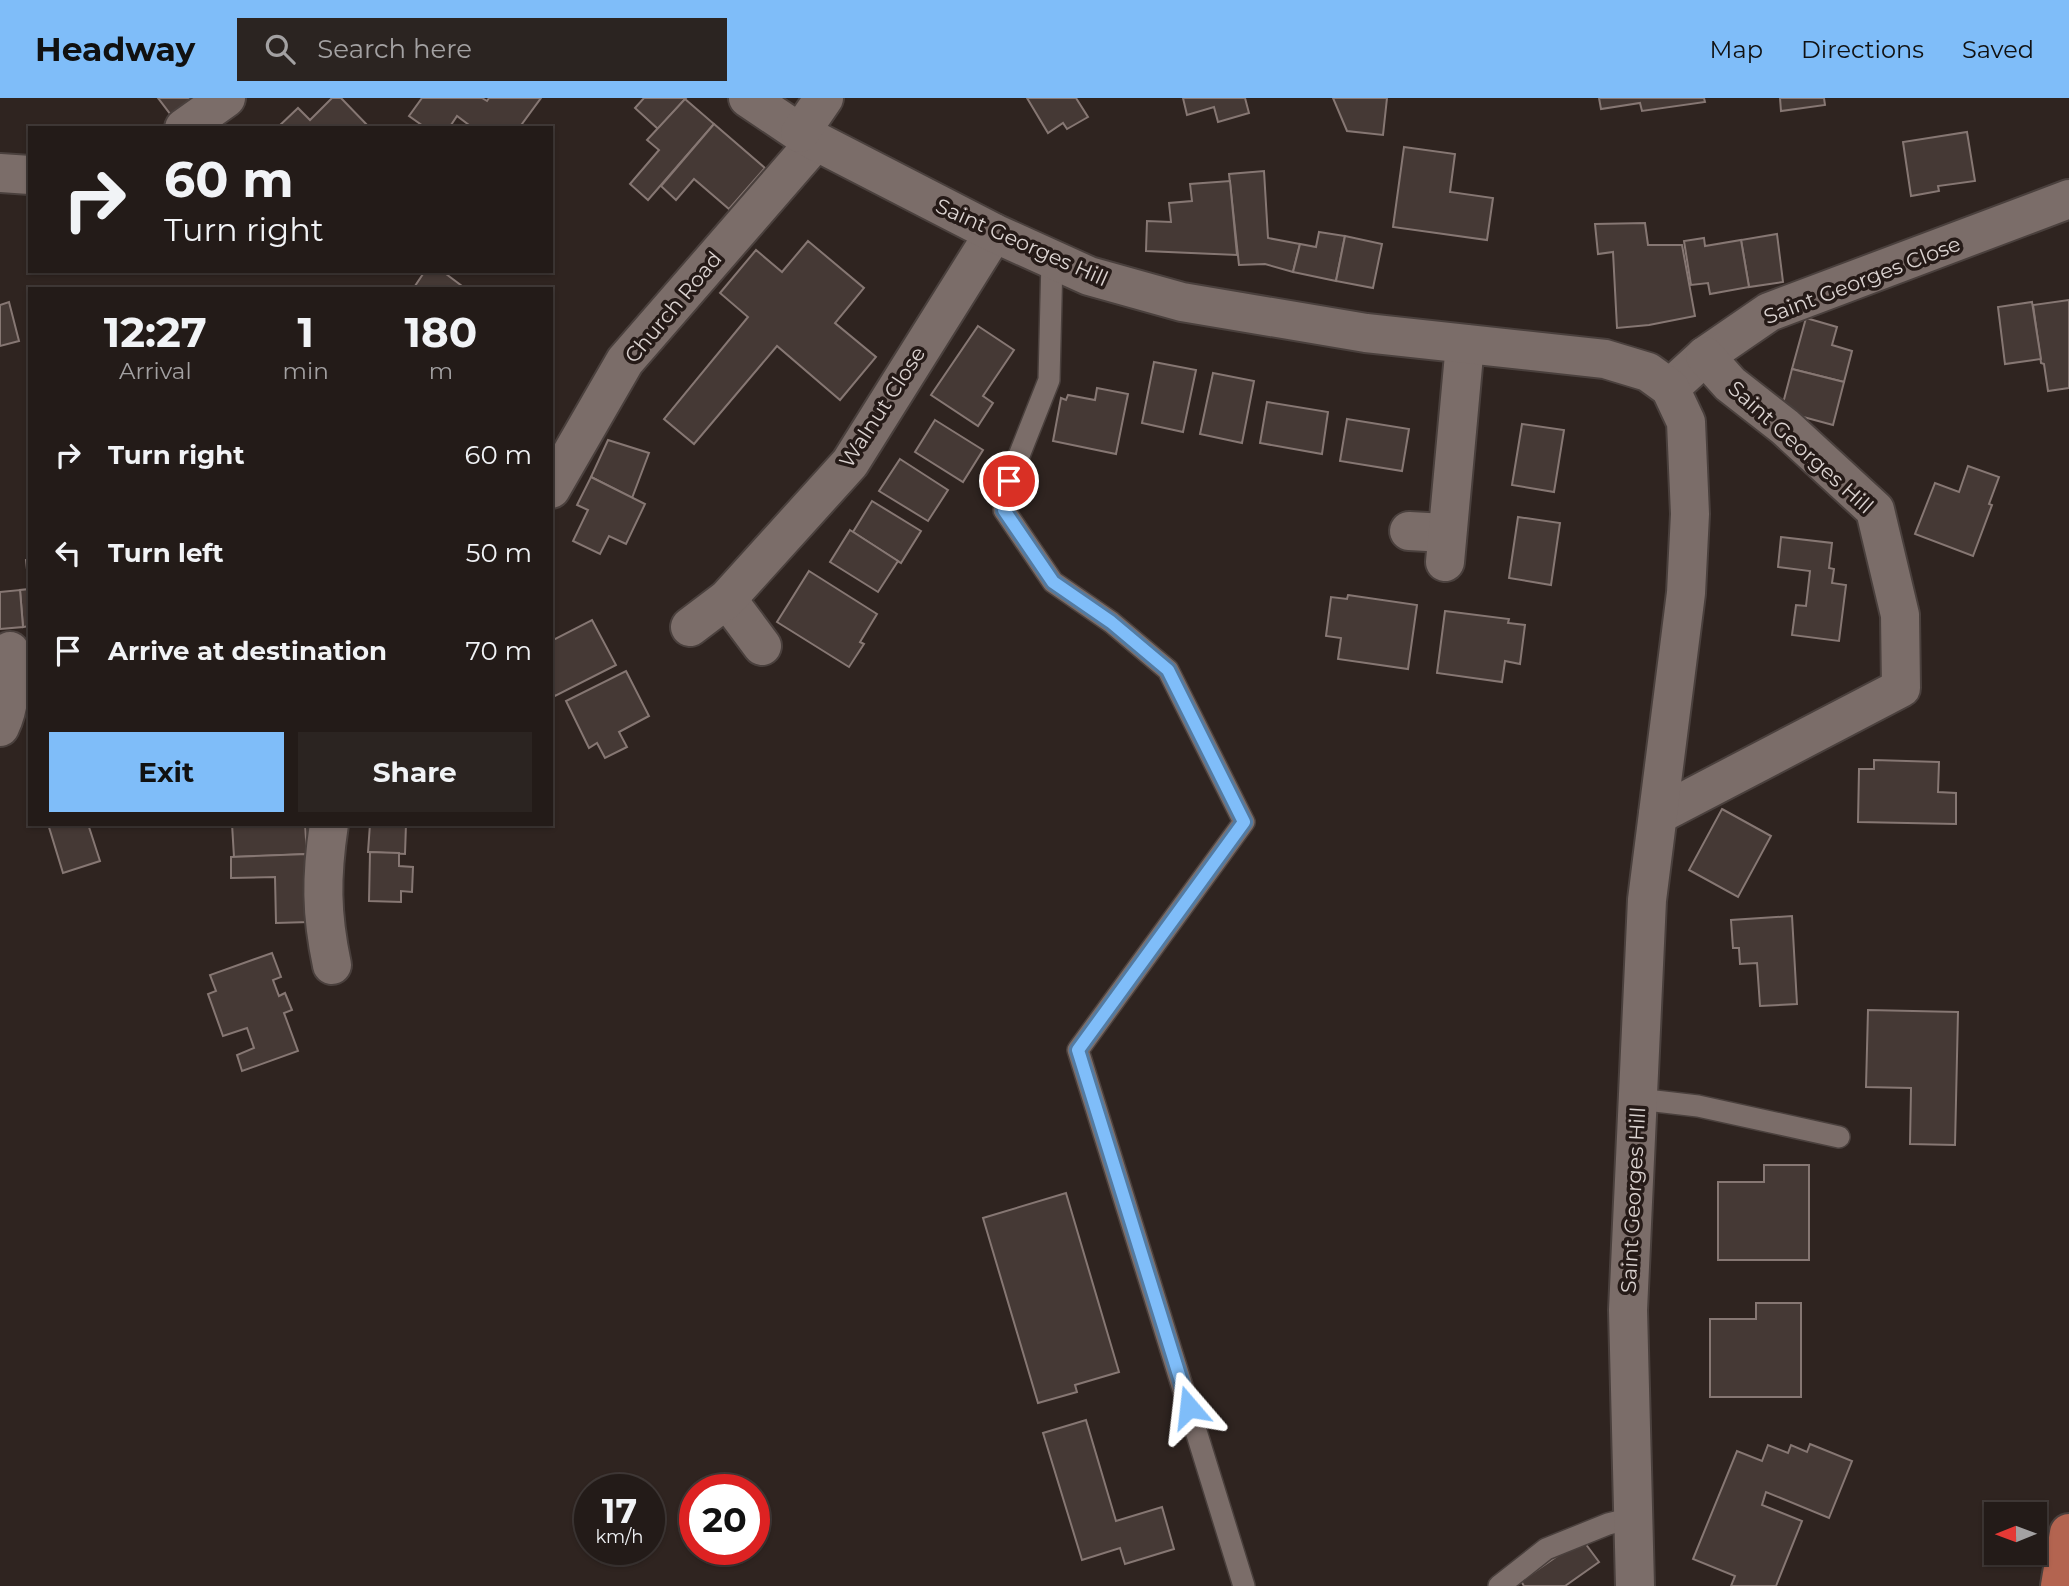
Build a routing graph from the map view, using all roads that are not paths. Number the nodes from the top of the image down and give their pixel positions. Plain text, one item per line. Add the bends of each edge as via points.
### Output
1 (226, 98) edge
2 (748, 98) edge
3 (824, 98) edge
4 (187, 126) edge
5 (808, 137) junction
6 (0, 173) edge
7 (28, 175) edge
8 (2069, 199) edge
9 (994, 233) junction
10 (1052, 260) junction
11 (1465, 344) junction
12 (1705, 356) junction
13 (1670, 388) junction
14 (553, 486) edge
15 (1433, 542) dead end
16 (727, 599) junction
17 (690, 627) dead end
18 (762, 646) dead end
19 (13, 651) edge
20 (0, 727) edge
21 (1658, 815) junction
22 (329, 826) edge
23 (332, 965) dead end
24 (1638, 1098) junction
25 (1839, 1137) dead end
26 (1632, 1518) junction
27 (2069, 1533) edge
28 (1244, 1586) edge
29 (1499, 1586) edge
30 (1635, 1586) edge
31 (2060, 1586) edge

1 - 4 street
2 - 5 street, Saint Georges Hill
3 - 5 street, Church Road
5 - 9 street, Saint Georges Hill
5 - 14 street, Church Road via 625,361
6 - 7 street
8 - 12 street, Saint Georges Close via 1769,312
9 - 10 street, Saint Georges Hill
9 - 16 street, Walnut Close via 850,463
10 - 11 street, Saint Georges Hill via 1089,276 1182,302 1366,333
10 - 28 lane via 1049,380 1009,481 1004,510 1053,582 1168,670 1244,822 1078,1050
11 - 13 street, Saint Georges Hill via 1605,359 1648,372
11 - 15 street
12 - 13 street, Saint Georges Close
12 - 21 street, Saint Georges Hill via 1730,384 1875,510 1900,615 1902,688
13 - 21 street, Saint Georges Hill via 1686,422 1689,514 1686,593
16 - 17 street, Walnut Close
16 - 18 street
19 - 20 street via 7,712
21 - 24 street, Saint Georges Hill via 1647,900
22 - 23 street via 323,923
24 - 25 lane via 1699,1106
24 - 26 street, Saint Georges Hill via 1628,1310
26 - 29 lane via 1546,1549
26 - 30 street, Saint Georges Hill
27 - 31 main road

